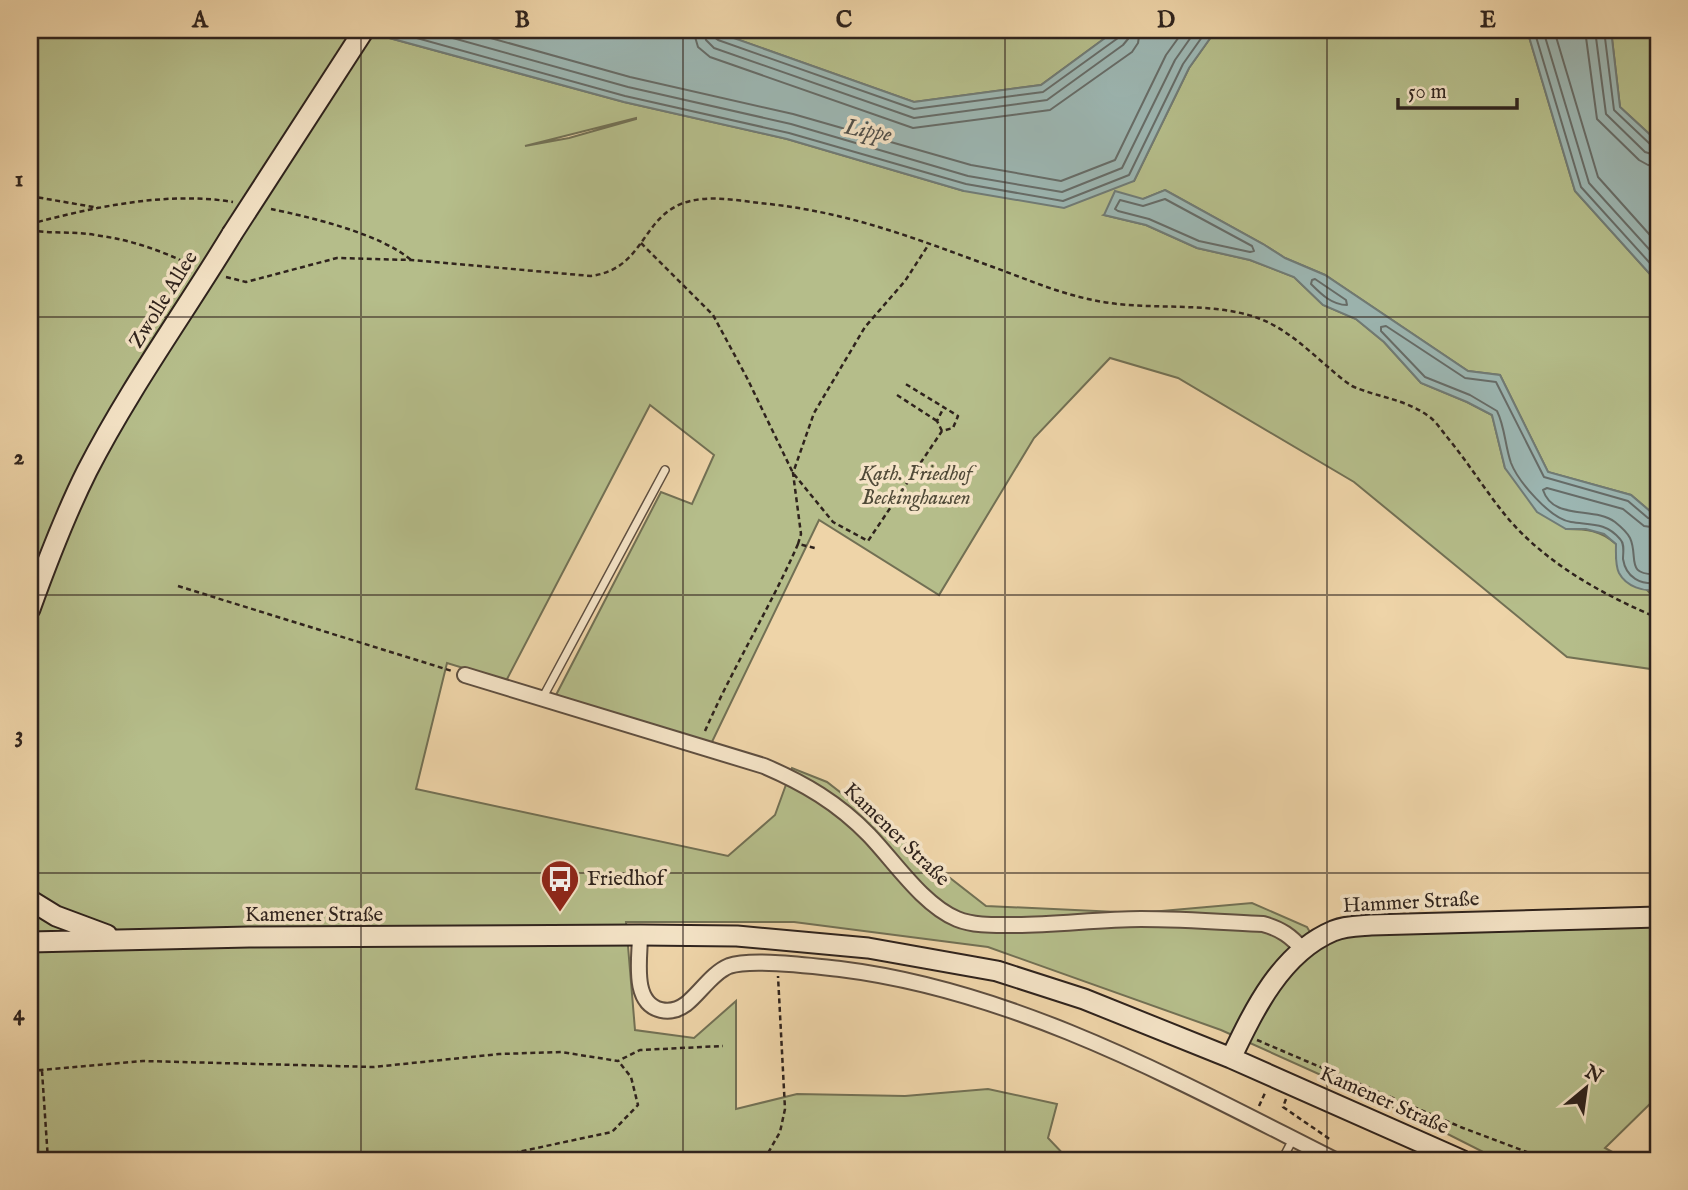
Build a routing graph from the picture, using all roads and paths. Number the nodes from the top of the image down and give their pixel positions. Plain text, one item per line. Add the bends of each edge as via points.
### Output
1 (364, 30) edge
2 (30, 195) edge
3 (102, 208) dead end
4 (30, 230) edge
5 (642, 243) junction
6 (929, 244) junction
7 (208, 273) junction
8 (904, 383) dead end
9 (897, 395) dead end
10 (943, 407) junction
11 (937, 421) junction
12 (942, 432) junction
13 (665, 470) dead end
14 (793, 473) junction
15 (798, 544) junction
16 (815, 548) dead end
17 (178, 586) dead end
18 (30, 609) edge
19 (1658, 618) edge
20 (465, 675) joint
21 (542, 699) junction
22 (698, 747) junction
23 (30, 900) edge
24 (1658, 917) edge
25 (640, 935) junction
26 (118, 939) junction
27 (30, 942) edge
28 (1303, 950) junction
29 (777, 964) junction
30 (1242, 1034) junction
31 (723, 1046) dead end
32 (1231, 1058) junction
33 (618, 1061) junction
34 (42, 1071) junction
35 (30, 1072) edge
36 (1286, 1100) dead end
37 (1293, 1139) junction
38 (1339, 1145) dead end
39 (48, 1160) edge
40 (480, 1160) edge
41 (764, 1160) edge
42 (1282, 1160) edge
43 (1335, 1160) edge
44 (1461, 1160) edge
45 (1548, 1160) edge

1 - 7 main road, Zwolle Allee, bridge
2 - 3 path
4 - 7 path via 93,234 154,248
5 - 6 path via 654,223 673,206 722,199 833,213
5 - 7 path via 629,260 608,274 591,276 337,258 246,282
5 - 14 path via 713,316
6 - 14 path via 836,372 814,413
6 - 19 path via 1093,301 1224,311 1278,326 1351,385 1408,403 1433,419 1503,512 1536,547 1578,578
7 - 18 main road, Zwolle Allee via 88,470
8 - 10 path
9 - 11 path
10 - 11 path
10 - 12 path via 958,416 953,428
11 - 12 path
12 - 14 path via 868,541 833,522
13 - 21 lane
14 - 15 path via 801,534
15 - 16 path
15 - 22 path
17 - 20 path
20 - 21 street, Kamener Straße
21 - 22 street, Kamener Straße
22 - 28 street, Kamener Straße via 764,766 822,795 867,833 928,900 956,919 994,925 1140,919 1263,924 1280,929
23 - 26 main road via 56,916
24 - 28 main road, Hammer Straße via 1371,925 1334,930
25 - 26 main road, Kamener Straße
25 - 29 street via 640,986 645,1000 669,1012 683,1007 730,966
25 - 32 main road, Kamener Straße via 792,939 998,971 1084,999
26 - 27 main road, Kamener Straße
28 - 30 main road, Hammer Straße via 1275,979
29 - 37 street via 899,978 971,997 1098,1045
29 - 41 path via 785,1109 780,1132
30 - 32 main road, Hammer Straße
30 - 45 path
31 - 33 path via 640,1050
32 - 44 main road, Kamener Straße
33 - 34 path via 561,1052 374,1067 143,1061
33 - 40 path via 631,1077 638,1105 612,1132
34 - 35 path
34 - 39 path
36 - 38 path via 1283,1107
37 - 42 lane
37 - 43 street

